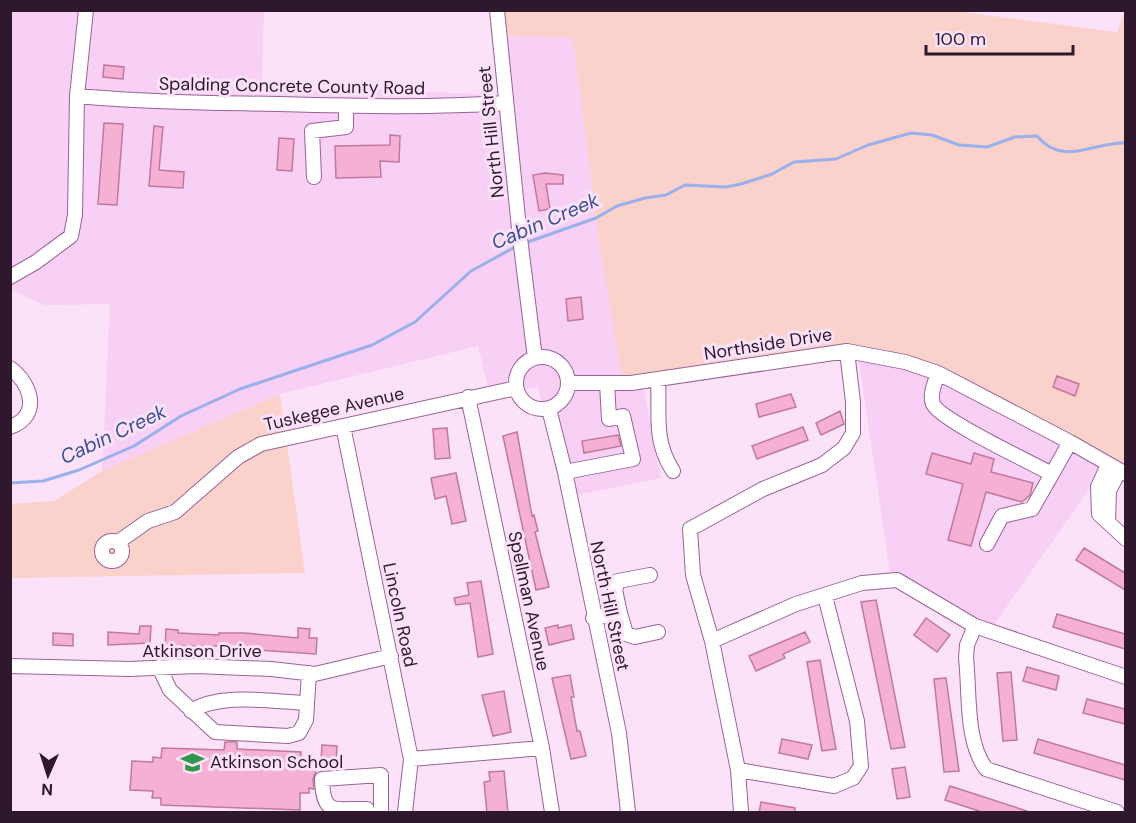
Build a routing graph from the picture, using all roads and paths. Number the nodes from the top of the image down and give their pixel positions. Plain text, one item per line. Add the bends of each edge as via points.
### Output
1 (86, 10) edge
2 (497, 10) edge
3 (77, 96) junction
4 (506, 103) junction
5 (346, 106) junction
6 (314, 177) dead end
7 (10, 277) edge
8 (847, 351) junction
9 (536, 358) junction
10 (10, 368) edge
11 (938, 373) junction
12 (658, 380) junction
13 (569, 383) junction
14 (607, 383) junction
15 (516, 388) junction
16 (468, 397) junction
17 (549, 409) junction
18 (343, 426) junction
19 (10, 427) edge
20 (1070, 442) junction
21 (1118, 470) edge
22 (673, 471) dead end
23 (565, 472) junction
24 (1052, 474) junction
25 (1125, 539) edge
26 (118, 542) dead end
27 (987, 544) dead end
28 (650, 575) dead end
29 (825, 596) junction
30 (620, 613) junction
31 (593, 618) junction
32 (975, 626) junction
33 (658, 632) dead end
34 (712, 641) junction
35 (391, 656) junction
36 (10, 666) edge
37 (159, 667) junction
38 (309, 674) junction
39 (1125, 677) edge
40 (307, 703) junction
41 (191, 711) junction
42 (542, 748) junction
43 (411, 759) junction
44 (738, 770) junction
45 (367, 813) edge
46 (381, 813) edge
47 (405, 813) edge
48 (552, 813) edge
49 (628, 813) edge
50 (741, 813) edge
51 (1117, 813) edge

1 - 3 street
2 - 4 street, North Hill Street
3 - 5 street, Spalding Concrete County Road
3 - 7 street via 75,215 71,236
4 - 5 street, Spalding Concrete County Road
4 - 9 street, North Hill Street
5 - 6 street via 346,127 312,131
8 - 11 street, Northside Drive
8 - 12 street, Northside Drive
8 - 34 street via 853,434 844,448 822,465 763,489 690,529 693,575
9 - 13 street via 558,362
9 - 15 street via 522,366
10 - 19 street via 27,386 32,399 28,413
11 - 20 street, Northside Drive
11 - 24 street via 932,396 938,411
12 - 14 street, Northside Drive
12 - 22 street via 658,431 663,455
13 - 14 street, Northside Drive
13 - 17 street via 564,399
14 - 23 street via 609,419 623,416 633,459
15 - 16 street, Tuskegee Avenue
15 - 17 street via 532,408
16 - 18 street, Tuskegee Avenue
16 - 42 street, Spellman Avenue
17 - 23 street, North Hill Street
18 - 26 street, Tuskegee Avenue via 261,444 238,457 175,512 148,521
18 - 35 street, Lincoln Road
20 - 21 street, Northside Drive
20 - 24 street
21 - 25 street via 1109,491 1108,522
23 - 31 street, North Hill Street
24 - 27 street via 1032,509 1002,516
28 - 30 street via 618,581 615,590
29 - 32 street via 862,583 897,580
29 - 34 street via 796,604
29 - 44 street via 857,721 861,766 853,778 834,786
30 - 31 street
30 - 33 street via 626,634
31 - 49 street, North Hill Street via 619,733
32 - 39 street
32 - 51 street via 966,658 974,742 986,769
34 - 44 street
35 - 38 street, Atkinson Drive
35 - 43 street, Lincoln Road
36 - 37 street, Atkinson Drive
37 - 38 street, Atkinson Drive via 249,668
37 - 41 street via 170,690
38 - 40 street
40 - 41 street via 224,701 202,704
40 - 41 street via 303,729 288,736 220,734 210,730
42 - 43 street
42 - 48 street, Spellman Avenue
43 - 47 street, Lincoln Road
44 - 50 street
45 - 46 street via 367,809 326,805 322,799 322,779 381,775

